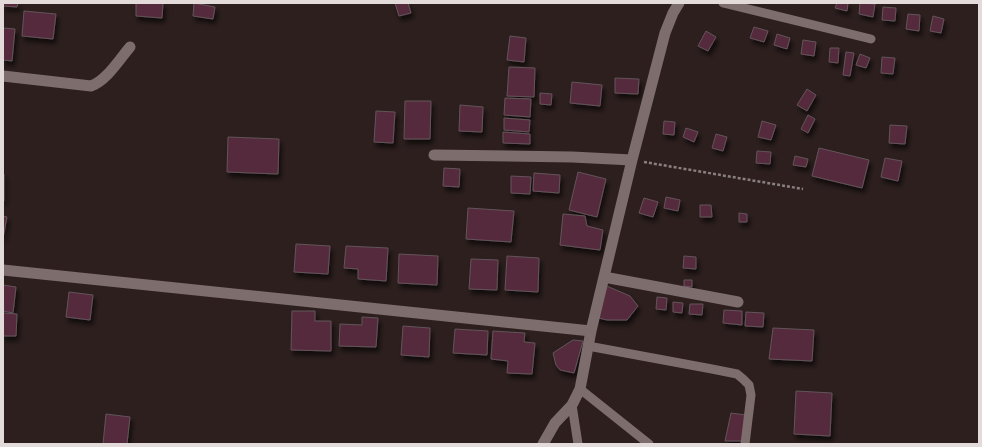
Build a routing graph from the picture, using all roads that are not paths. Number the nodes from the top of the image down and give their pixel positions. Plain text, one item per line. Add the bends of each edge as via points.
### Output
1 (679, 3) edge
2 (723, 3) edge
3 (871, 39) dead end
4 (130, 47) dead end
5 (3, 76) edge
6 (434, 155) dead end
7 (632, 160) junction
8 (3, 270) edge
9 (604, 277) junction
10 (738, 302) dead end
11 (591, 331) junction
12 (588, 346) junction
13 (580, 389) junction
14 (572, 405) junction
15 (543, 444) edge
16 (578, 444) edge
17 (649, 444) edge
18 (745, 444) edge

1 - 7 street via 665,33
2 - 3 lane
4 - 5 street via 98,84 90,86
6 - 7 street
7 - 9 street
8 - 11 street
9 - 10 street
9 - 11 street
11 - 12 street
12 - 13 street
12 - 18 lane via 737,374 749,385 751,395
13 - 14 street
13 - 17 lane
14 - 15 street via 555,423
14 - 16 lane

